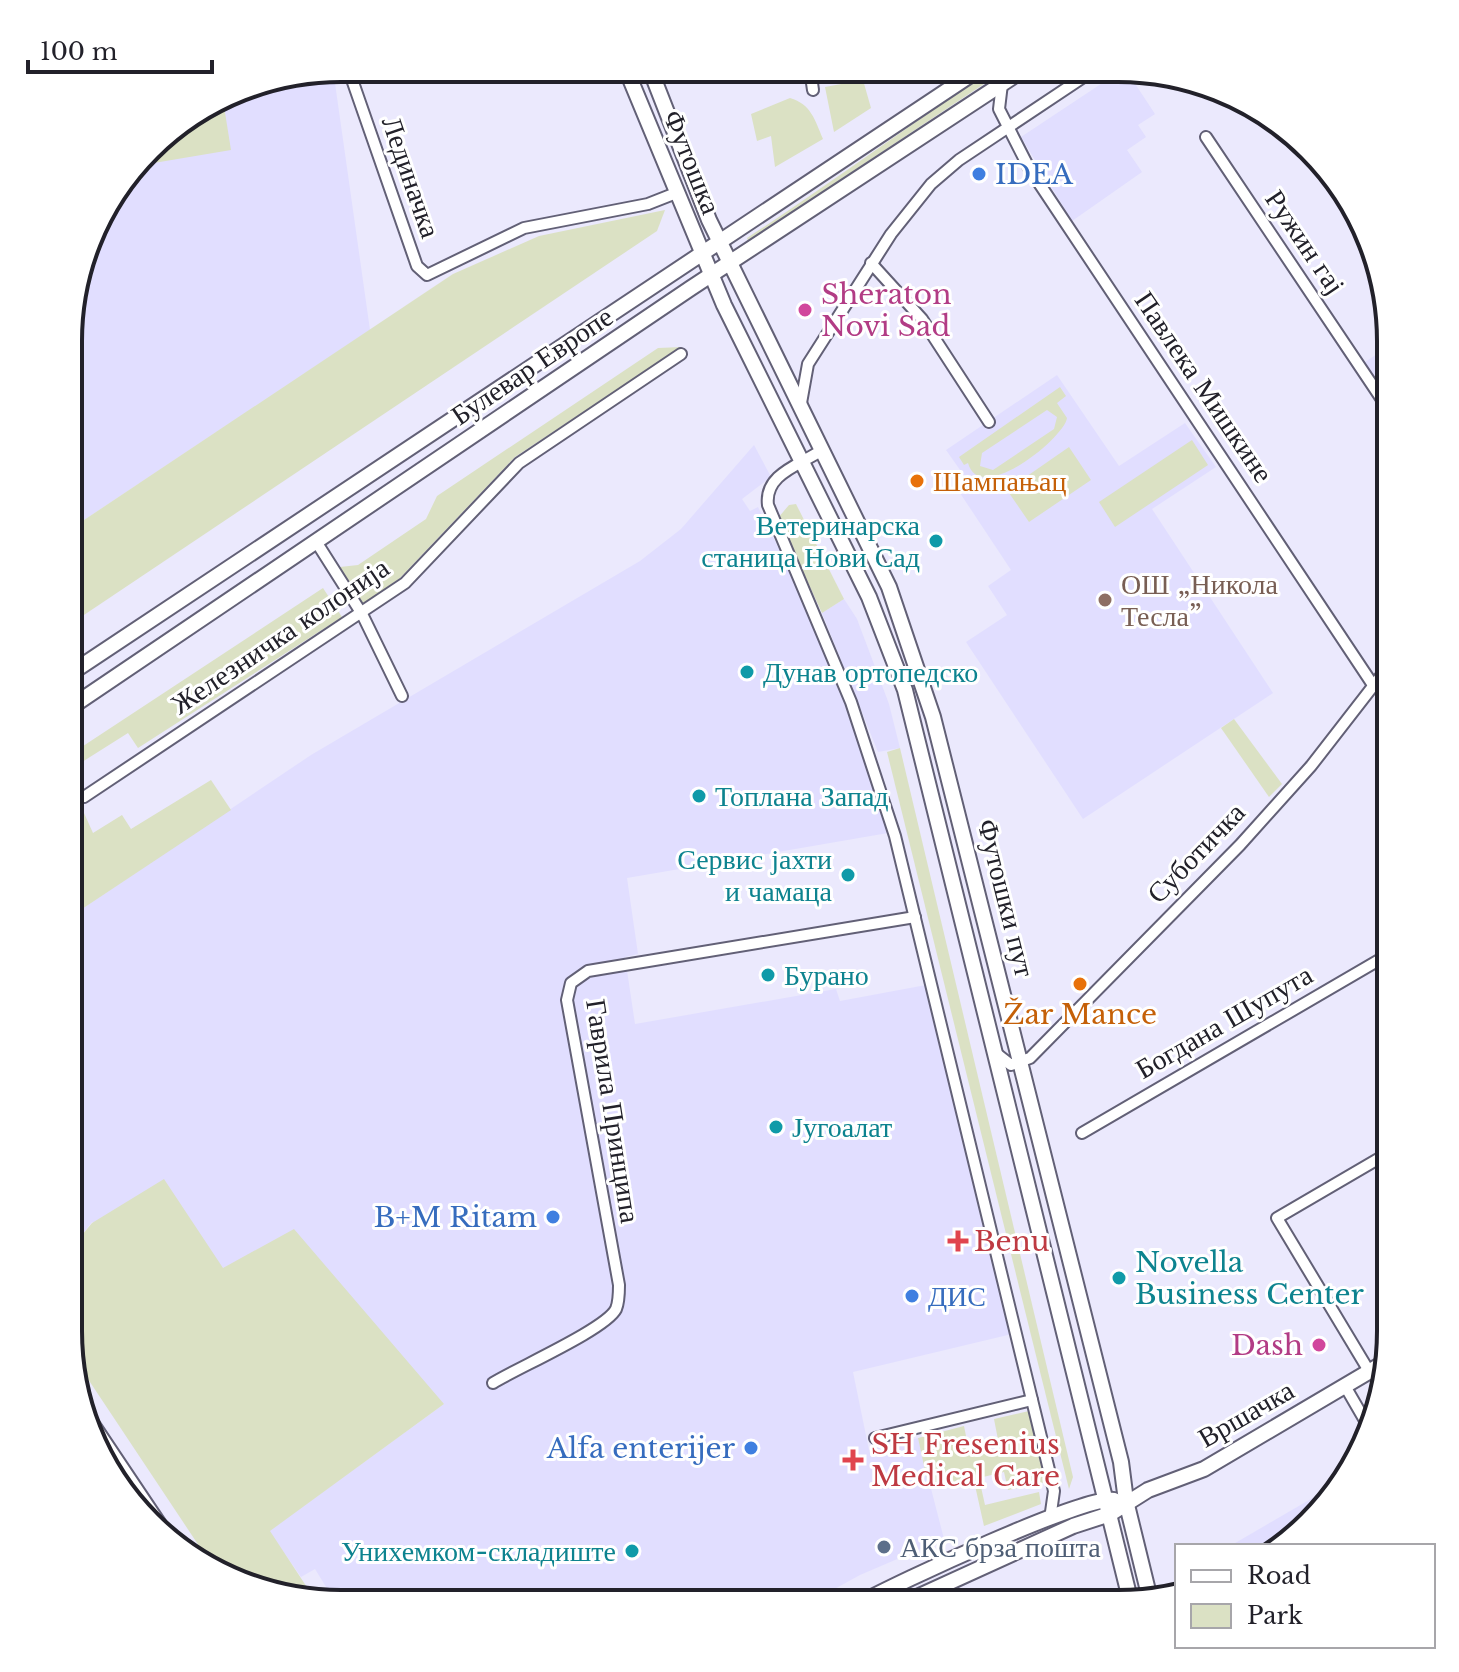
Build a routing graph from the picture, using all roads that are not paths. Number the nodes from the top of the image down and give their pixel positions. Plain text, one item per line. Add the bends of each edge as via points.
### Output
1 (812, 82) edge
2 (960, 82) edge
3 (1005, 82) edge
4 (1076, 82) edge
5 (353, 83) edge
6 (631, 83) edge
7 (655, 83) edge
8 (1002, 84) junction
9 (813, 90) dead end
10 (969, 106) junction
11 (1001, 112) junction
12 (1008, 127) junction
13 (1206, 137) dead end
14 (676, 193) junction
15 (720, 241) junction
16 (701, 253) junction
17 (731, 262) junction
18 (871, 263) junction
19 (711, 275) junction
20 (681, 354) dead end
21 (780, 363) junction
22 (808, 364) junction
23 (1376, 391) edge
24 (801, 405) junction
25 (989, 422) dead end
26 (822, 450) junction
27 (804, 462) junction
28 (317, 543) junction
29 (362, 614) junction
30 (82, 665) edge
31 (1376, 681) edge
32 (1373, 685) junction
33 (402, 696) dead end
34 (82, 699) edge
35 (84, 797) dead end
36 (915, 917) junction
37 (1376, 962) edge
38 (997, 1054) junction
39 (1021, 1063) junction
40 (1082, 1133) dead end
41 (1376, 1160) edge
42 (1374, 1368) edge
43 (1369, 1371) junction
44 (493, 1383) dead end
45 (1345, 1386) junction
46 (1032, 1400) junction
47 (1362, 1416) edge
48 (875, 1438) dead end
49 (111, 1449) edge
50 (143, 1496) edge
51 (1106, 1498) junction
52 (1126, 1501) junction
53 (1110, 1514) junction
54 (1050, 1519) junction
55 (1147, 1588) edge
56 (890, 1589) edge
57 (935, 1589) edge
58 (1128, 1589) edge

1 - 9 street
2 - 15 main road, Булевар Европе
3 - 8 main road, Булевар Европе
4 - 12 street
5 - 14 street, Лединачка via 417,266 427,275 524,228 648,204
6 - 14 main road, Футошка
7 - 15 main road, Футошка
8 - 10 main road, Булевар Европе
8 - 11 street, Павлека Мишкине
10 - 11 street via 985,103
10 - 17 main road, Булевар Европе
11 - 12 street, Павлека Мишкине
12 - 18 street via 931,184
12 - 32 street, Павлека Мишкине via 1029,168
13 - 23 street, Ружин гај
14 - 16 main road, Футошка
15 - 16 main road, Булевар Европе
15 - 17 main road, Футошки пут
16 - 19 main road, Футошка
16 - 30 main road, Булевар Европе
17 - 19 main road, Булевар Европе
17 - 21 main road, Футошки пут
18 - 22 street
18 - 25 street via 922,319
19 - 27 main road, Футошки пут
19 - 28 main road, Булевар Европе
20 - 29 street, Железничка колонија via 519,463 405,583
21 - 22 street via 795,372
21 - 24 main road, Футошки пут
22 - 24 street
24 - 26 main road, Футошки пут
26 - 27 street
26 - 39 main road, Футошки пут via 889,587 933,717
27 - 36 street via 773,479 766,491 768,505 856,716
27 - 38 main road, Футошки пут via 869,597 905,690
28 - 29 street
28 - 34 main road, Булевар Европе
29 - 33 street
29 - 35 street, Железничка колонија
31 - 32 street, Суботичка
32 - 39 street, Суботичка via 1311,766 1240,845
36 - 44 street, Гаврила Принципа via 588,971 571,983 567,1000 619,1285 618,1304 599,1324
36 - 46 street
37 - 40 street, Богдана Шупута
38 - 39 street via 1004,1062
38 - 51 main road, Футошки пут
39 - 52 main road, Футошки пут via 1121,1462
41 - 43 street via 1277,1218
42 - 43 main road, Вршачка
43 - 45 main road, Вршачка
45 - 47 street
45 - 52 main road, Вршачка via 1222,1460
46 - 48 street
46 - 54 street via 1054,1491
49 - 50 street
51 - 52 main road
51 - 53 main road, Футошки пут
51 - 54 main road
52 - 53 main road, Вршачка
52 - 55 main road, Футошки пут
53 - 57 main road
53 - 58 main road, Футошки пут
54 - 56 main road

